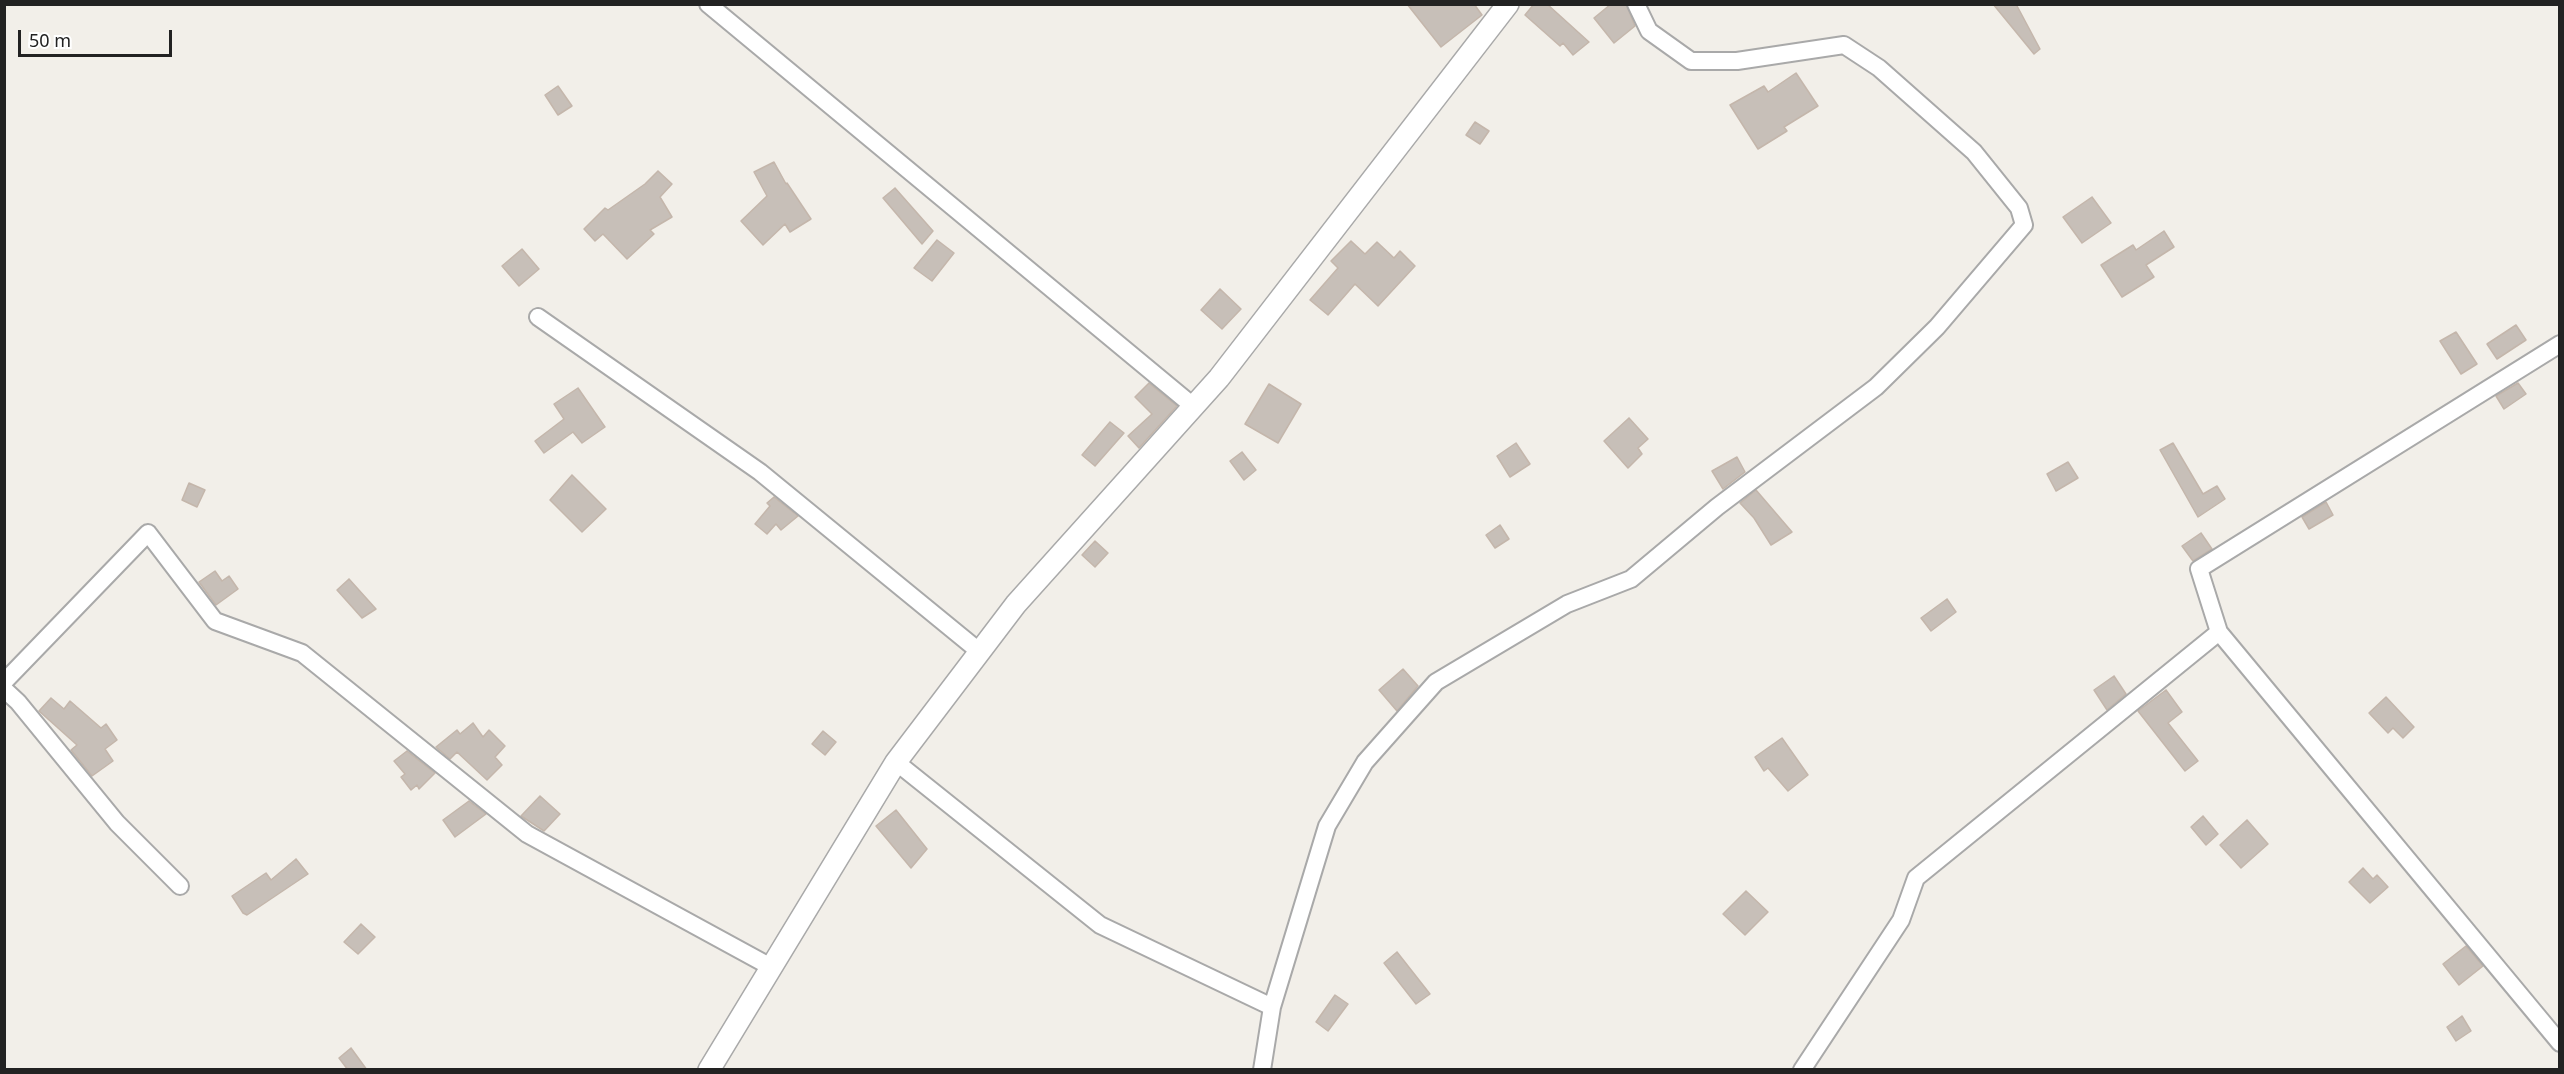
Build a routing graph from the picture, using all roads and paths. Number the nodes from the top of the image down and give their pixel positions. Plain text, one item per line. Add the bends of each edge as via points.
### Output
1 (708, 4) edge
2 (1508, 4) edge
3 (1636, 4) edge
4 (538, 317) dead end
5 (2559, 344) edge
6 (1193, 406) junction
7 (2219, 632) junction
8 (980, 652) junction
9 (4, 682) edge
10 (4, 688) edge
11 (896, 762) junction
12 (180, 886) dead end
13 (771, 967) junction
14 (1272, 1007) junction
15 (2559, 1043) edge
16 (709, 1070) edge
17 (1262, 1070) edge
18 (1802, 1070) edge

1 - 6 street
2 - 6 street via 1219,378
3 - 14 street via 1649,31 1691,62 1737,61 1844,45 1879,68 1974,152 2019,208 2024,225 1937,327 1876,387 1717,507 1631,579 1567,604 1436,682 1365,762 1327,826
4 - 8 street via 760,472
5 - 7 street via 2199,569
6 - 8 street via 1016,604
7 - 15 street
7 - 18 street via 1916,878 1901,920
8 - 11 street
9 - 13 street via 148,533 215,621 302,653 527,834
10 - 12 street via 117,823
11 - 13 street
11 - 14 street via 1100,925
13 - 16 street
14 - 17 street

